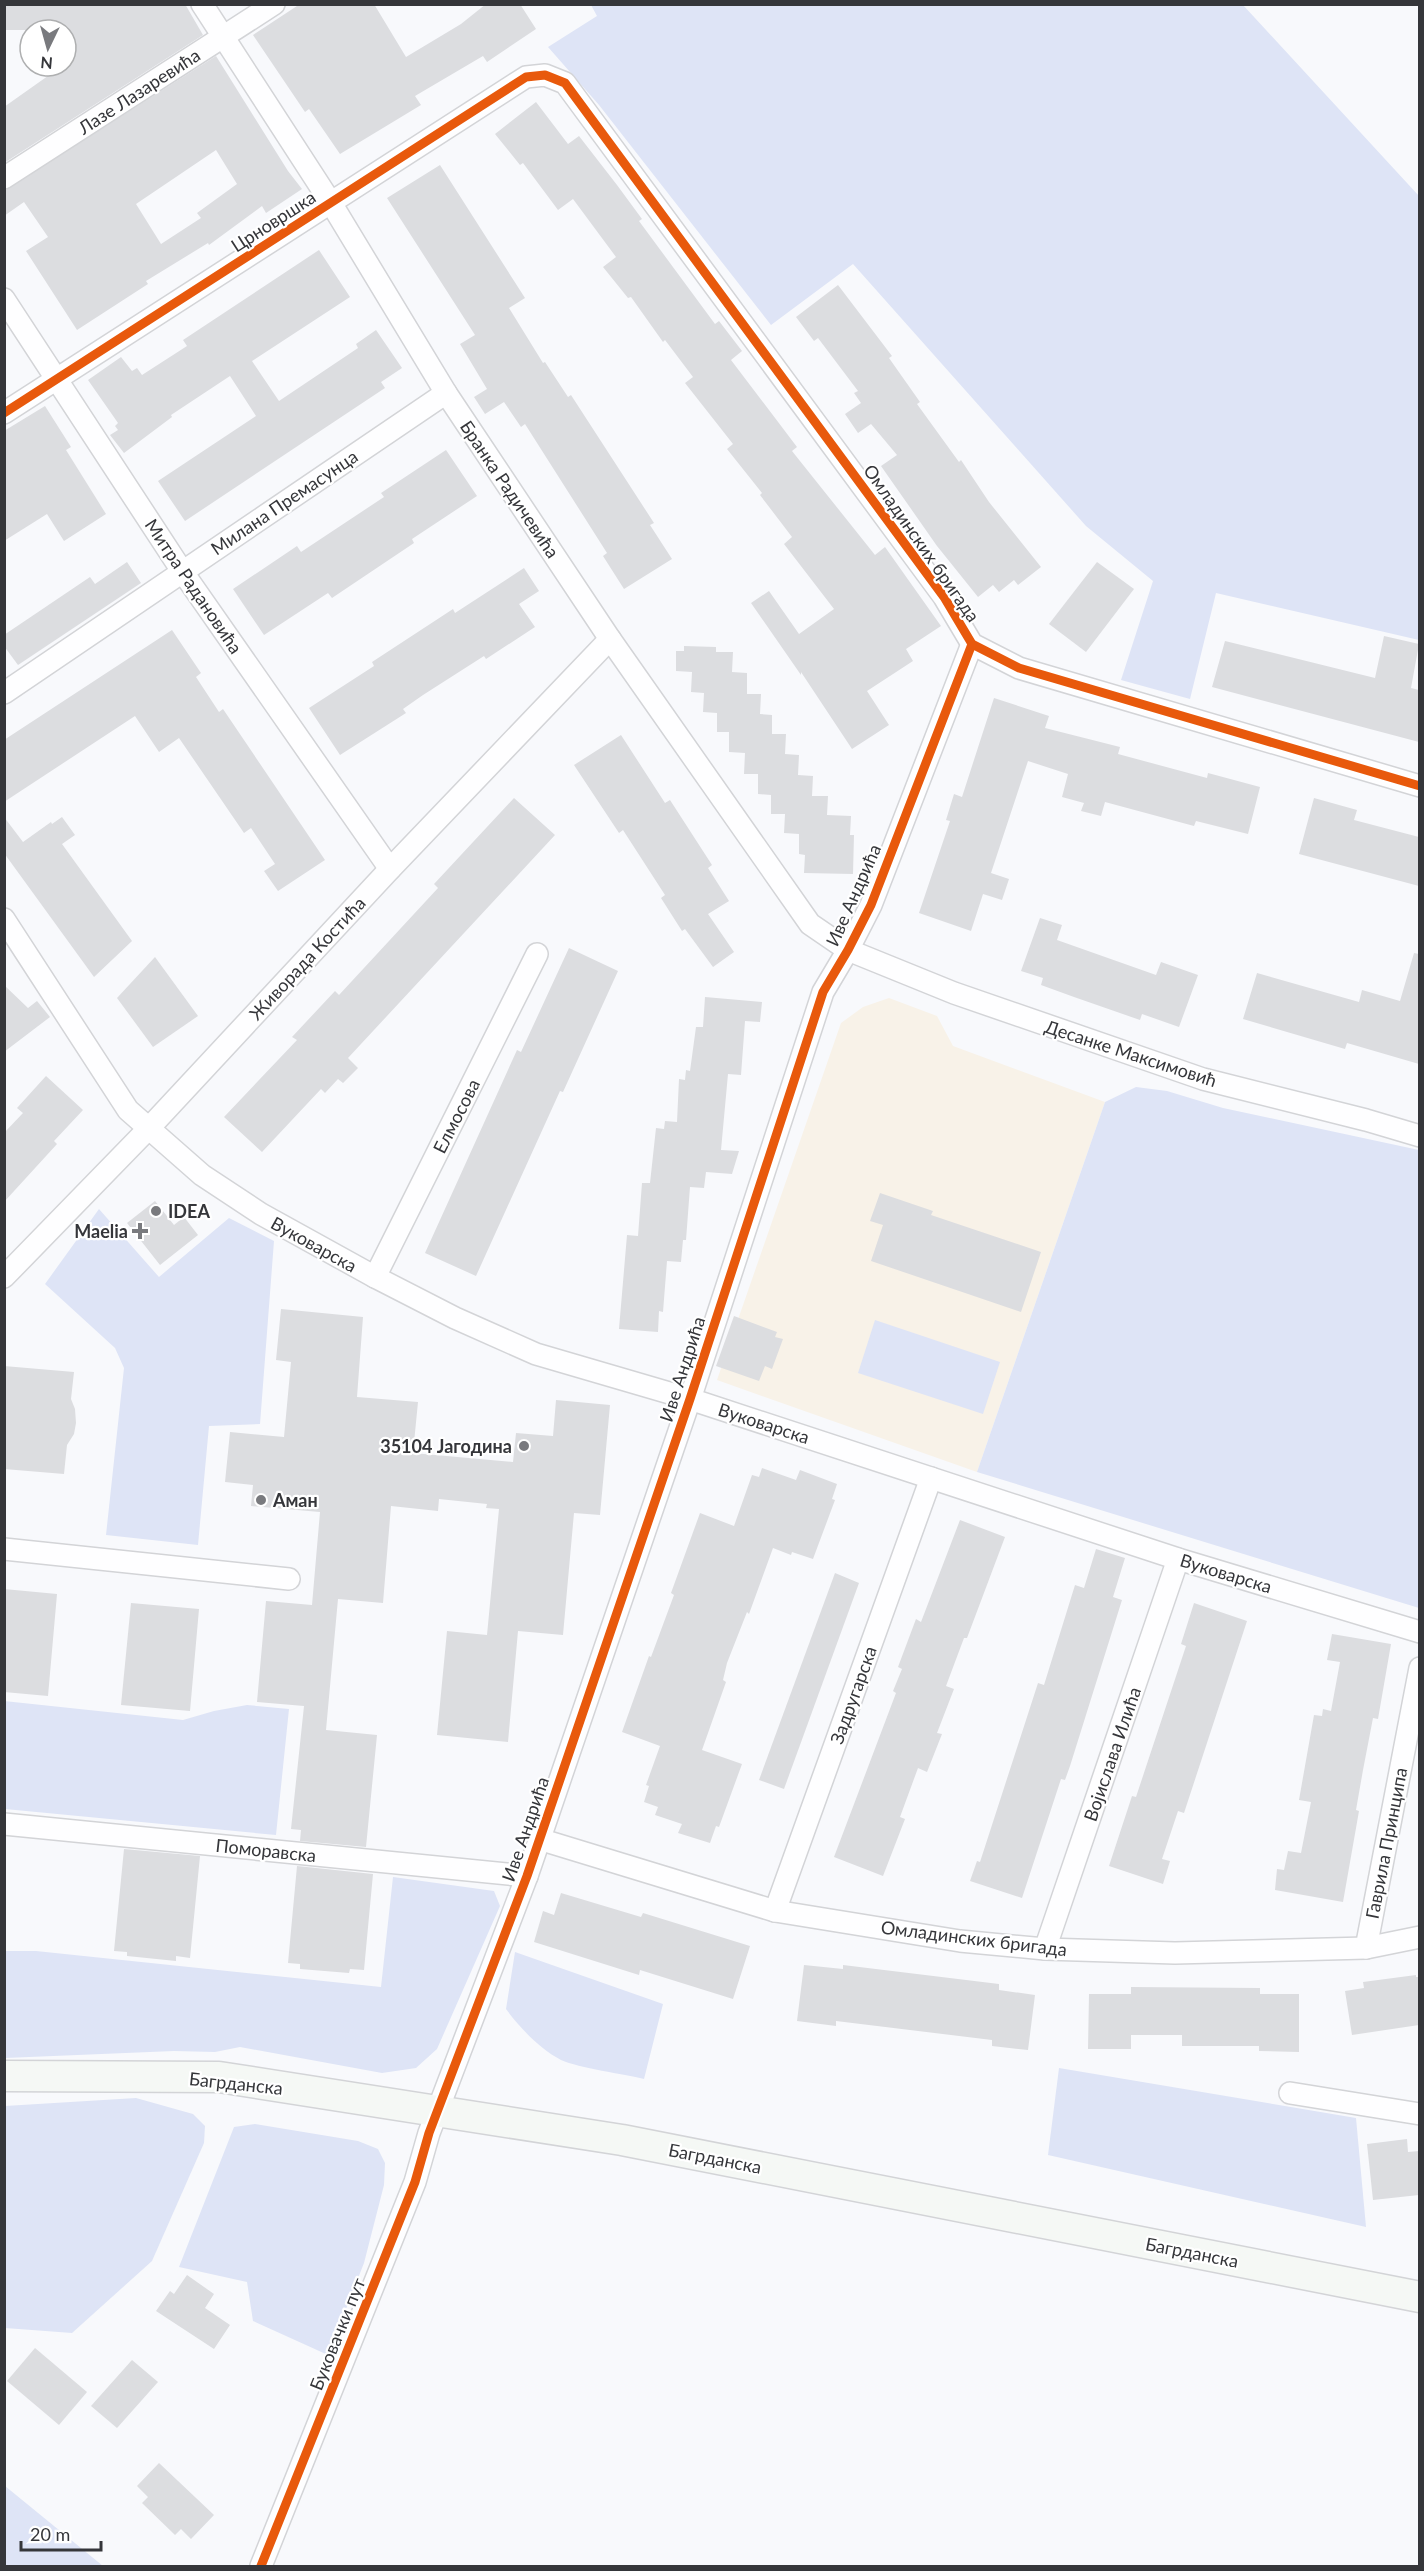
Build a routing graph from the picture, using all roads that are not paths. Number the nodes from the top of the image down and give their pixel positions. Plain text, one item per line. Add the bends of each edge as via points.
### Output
1 (202, 4) edge
2 (274, 4) edge
3 (222, 37) junction
4 (565, 83) joint
5 (4, 178) edge
6 (331, 203) junction
7 (4, 299) edge
8 (58, 379) junction
9 (446, 393) junction
10 (4, 413) edge
11 (182, 571) junction
12 (610, 639) junction
13 (972, 644) junction
14 (4, 693) edge
15 (1419, 786) edge
16 (390, 869) junction
17 (4, 919) edge
18 (848, 950) junction
19 (537, 954) dead end
20 (150, 1127) junction
21 (1419, 1136) edge
22 (4, 1277) edge
23 (375, 1277) junction
24 (690, 1399) junction
25 (931, 1478) junction
26 (4, 1549) edge
27 (1178, 1559) junction
28 (289, 1579) dead end
29 (1419, 1632) edge
30 (1419, 1668) edge
31 (4, 1824) edge
32 (538, 1839) junction
33 (527, 1876) junction
34 (775, 1911) junction
35 (1419, 1937) edge
36 (1366, 1948) junction
37 (1045, 1949) junction
38 (4, 2076) edge
39 (1290, 2093) dead end
40 (438, 2111) junction
41 (1419, 2114) edge
42 (1419, 2297) edge
43 (261, 2566) edge

1 - 3 street, Бранка Радичевића
2 - 3 street, Лазе Лазаревића
3 - 5 street, Лазе Лазаревића
3 - 6 street, Бранка Радичевића
4 - 6 street, Црновршка via 545,75 526,77
4 - 13 street, Омладинских бригада via 944,597
6 - 8 street, Црновршка
6 - 9 street, Бранка Радичевића
7 - 8 street, Митра Радановића
8 - 10 street, Црновршка
8 - 11 street, Митра Радановића
9 - 11 street, Милана Премасунца
9 - 12 street, Бранка Радичевића
11 - 14 street, Милана Премасунца
11 - 16 street, Митра Радановића
12 - 16 street, Живорада Костића
12 - 18 street, Бранка Радичевића via 810,924
13 - 15 street, Омладинских бригада via 1019,668
13 - 18 street, Иве Андрића via 871,905
16 - 20 street, Живорада Костића
17 - 20 street, Вуковарска via 128,1110
18 - 21 street, Десанке Максимовић via 954,993 1203,1079
18 - 24 street, Иве Андрића via 823,992
19 - 23 street, Елмосова
20 - 22 street, Живорада Костића
20 - 23 street, Вуковарска via 202,1175 261,1214
23 - 24 street, Вуковарска via 536,1354
24 - 25 street, Вуковарска
24 - 32 street, Иве Андрића
25 - 27 street, Вуковарска
25 - 34 street, Задругарска
26 - 28 street
27 - 29 street, Вуковарска
27 - 37 street, Војислава Илића
30 - 36 street, Гаврила Принципа
31 - 33 street, Поморавска
32 - 33 street, Иве Андрића
32 - 34 street, Омладинских бригада
33 - 40 street, Иве Андрића
34 - 37 street, Омладинских бригада via 960,1941
35 - 36 street, Омладинских бригада
36 - 37 street, Омладинских бригада via 1175,1953
38 - 40 main road, Багрданска via 219,2077
39 - 41 street
40 - 42 main road, Багрданска via 622,2140
40 - 43 street, Буковачки пут via 415,2182

